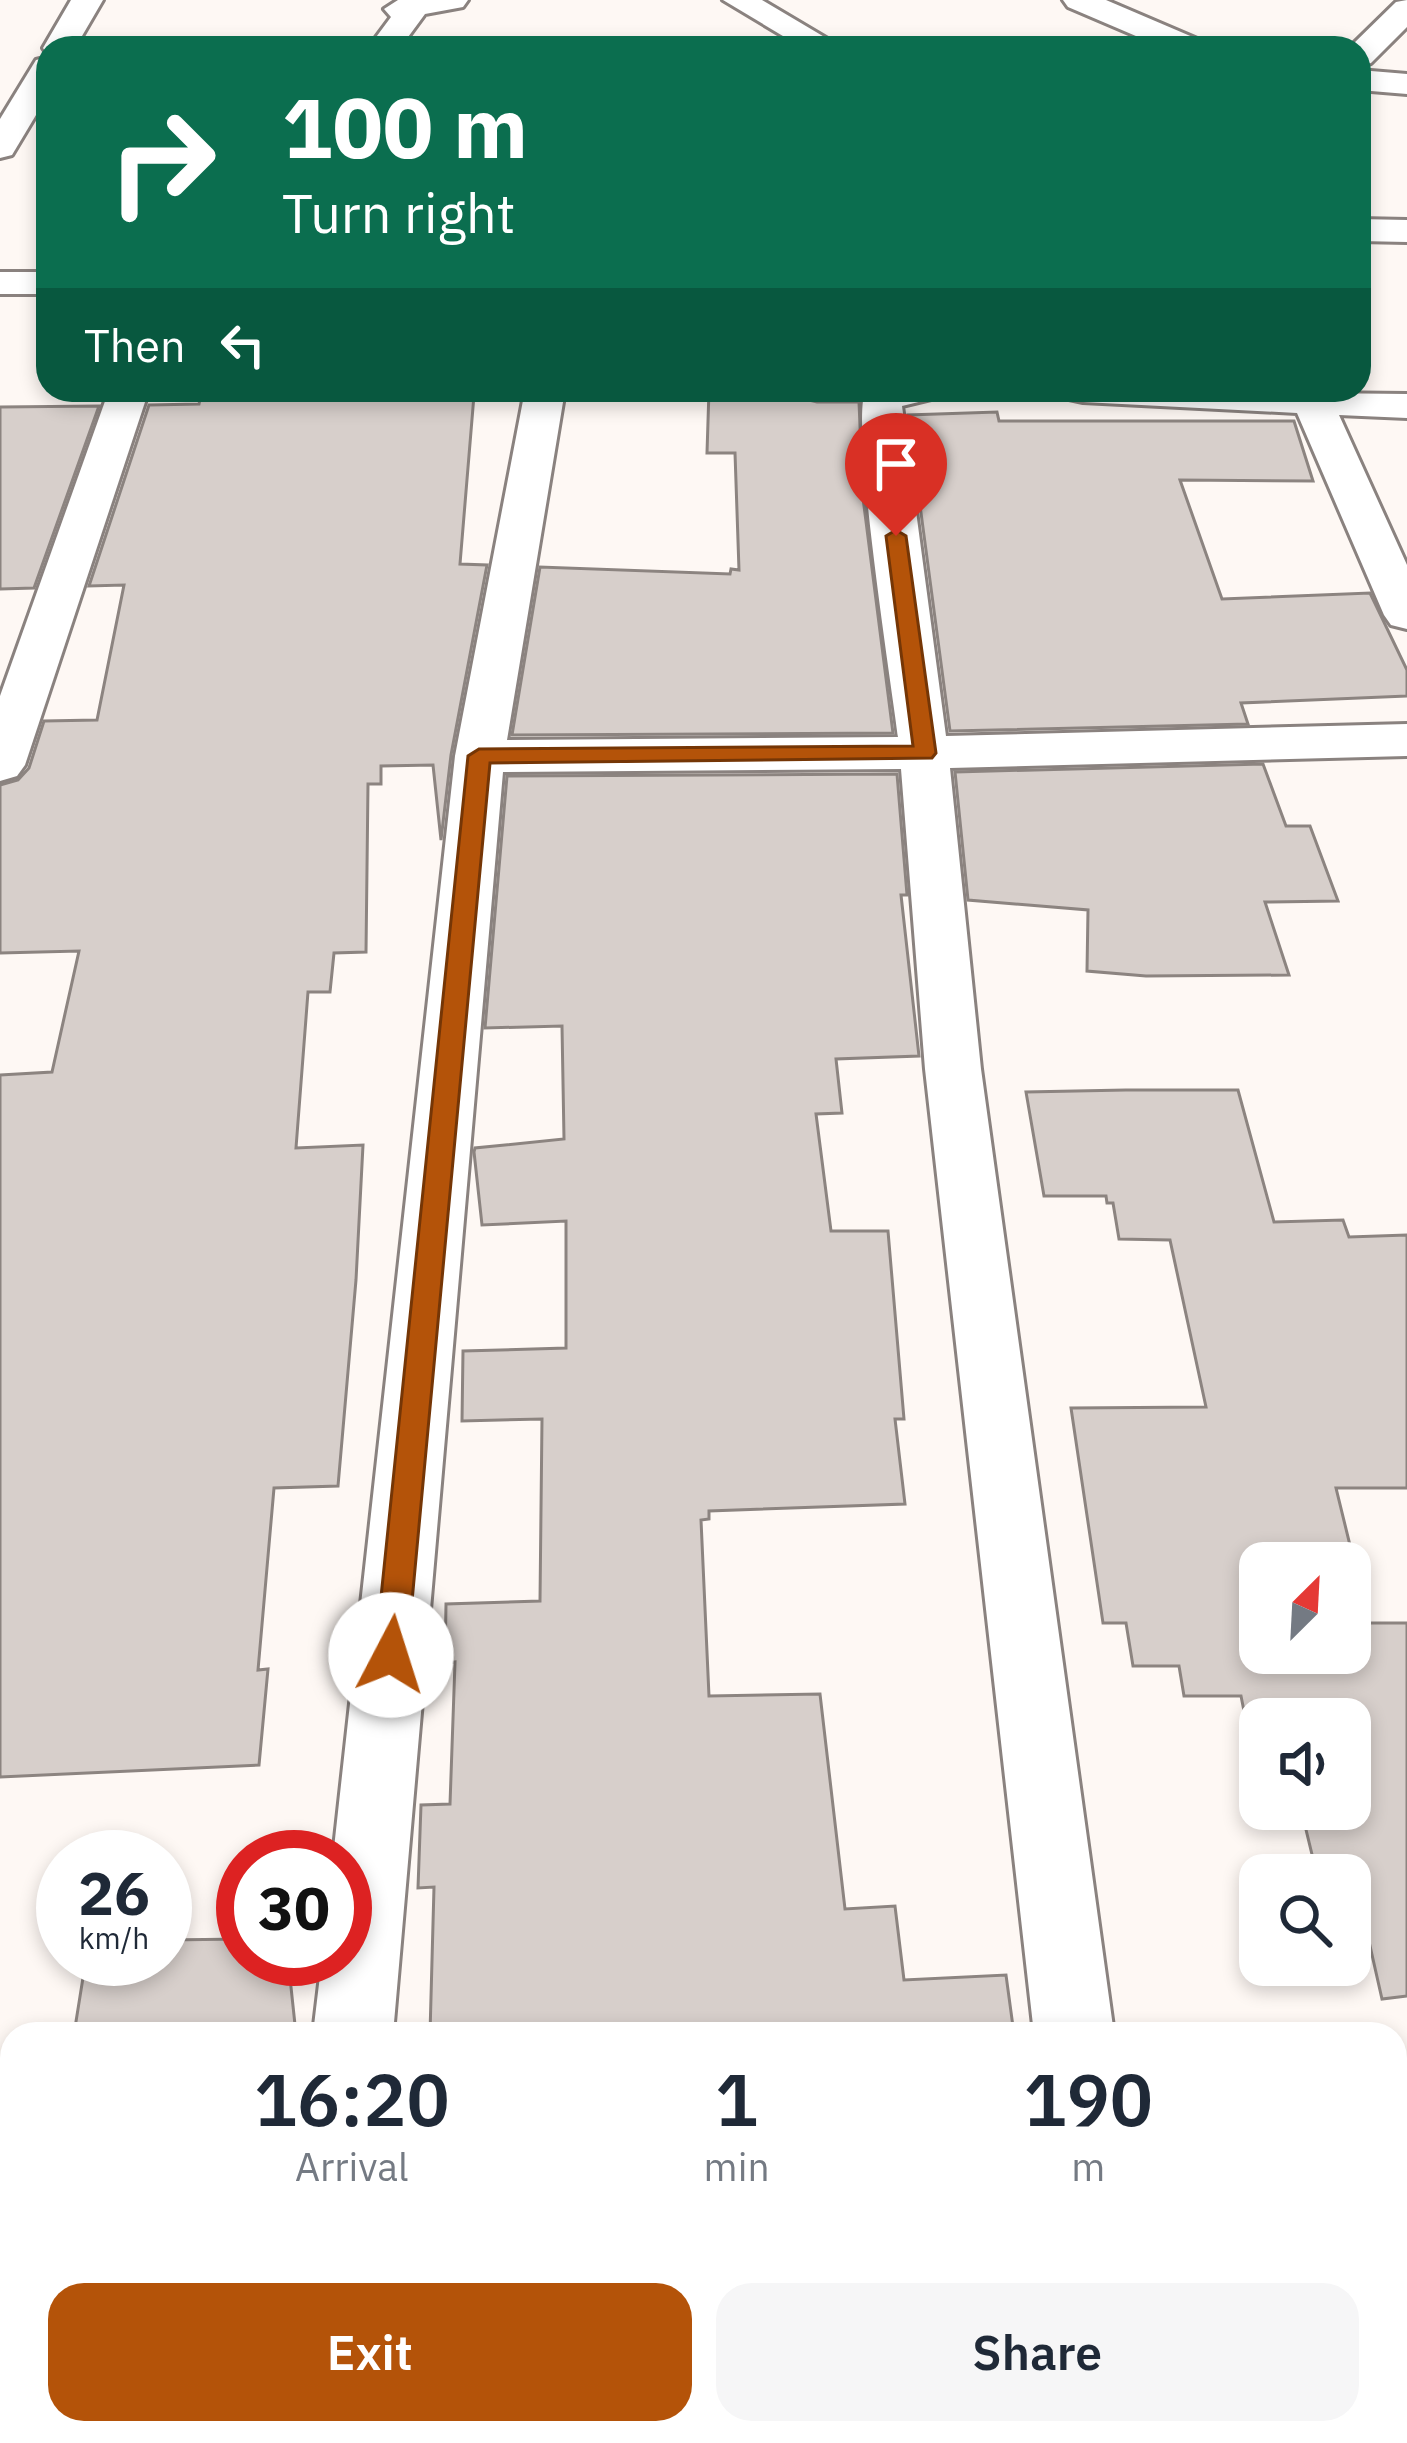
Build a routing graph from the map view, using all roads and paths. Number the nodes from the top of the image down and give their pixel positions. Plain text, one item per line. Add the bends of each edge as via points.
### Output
1 (87, 0) edge
2 (452, 0) edge
3 (739, 0) edge
4 (1079, 0) edge
5 (393, 4) edge
6 (1407, 9) edge
7 (66, 36) edge
8 (393, 36) edge
9 (805, 36) edge
10 (1163, 36) edge
11 (1371, 44) edge
12 (1371, 81) edge
13 (1407, 84) edge
14 (36, 87) edge
15 (0, 148) edge
16 (1371, 230) edge
17 (1407, 231) edge
18 (0, 283) edge
19 (36, 283) edge
20 (125, 402) edge
21 (543, 402) edge
22 (881, 402) edge
23 (1312, 402) edge
24 (1371, 402) edge
25 (1407, 406) edge
26 (1407, 615) edge
27 (1407, 740) edge
28 (925, 753) junction
29 (479, 756) junction
30 (0, 765) edge
31 (354, 2022) edge
32 (1072, 2022) edge

1 - 7 street
2 - 5 street
3 - 9 street
4 - 10 street
5 - 8 street via 409,14
6 - 11 street
12 - 13 street
14 - 15 street
16 - 17 street
18 - 19 street
20 - 30 street
21 - 29 street
22 - 28 street
23 - 26 street
24 - 25 street
27 - 28 street
28 - 29 street
28 - 32 street via 953,1069
29 - 31 street

